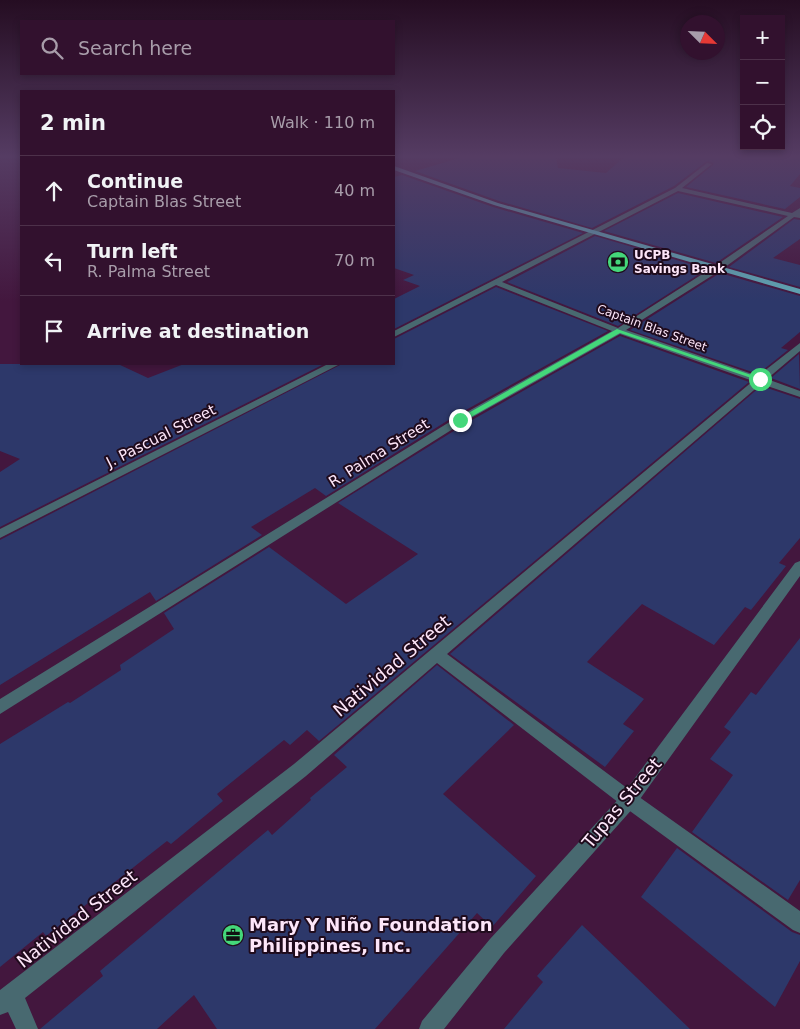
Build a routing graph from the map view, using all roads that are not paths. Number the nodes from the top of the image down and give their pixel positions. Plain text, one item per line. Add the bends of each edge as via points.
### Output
1 (499, 205) edge
2 (645, 205) edge
3 (755, 205) edge
4 (798, 214) edge
5 (592, 232) junction
6 (718, 268) junction
7 (496, 282) junction
8 (800, 292) edge
9 (619, 331) junction
10 (395, 333) edge
11 (800, 346) edge
12 (333, 365) edge
13 (760, 379) junction
14 (800, 394) edge
15 (0, 534) edge
16 (800, 566) edge
17 (437, 654) junction
18 (0, 707) edge
19 (629, 800) junction
20 (800, 923) edge
21 (6, 1000) edge
22 (27, 1029) edge
23 (430, 1029) edge

1 - 5 main road
2 - 5 street
3 - 4 street
4 - 6 street, R. Palma Street
5 - 6 main road
5 - 7 street
6 - 8 main road
6 - 9 street, R. Palma Street
7 - 9 street, Captain Blas Street
7 - 10 street
9 - 13 street, Captain Blas Street
9 - 18 street, R. Palma Street via 460,420
11 - 13 street, Natividad Street
12 - 15 street, J. Pascual Street
13 - 14 street, Captain Blas Street
13 - 17 street, Natividad Street
16 - 19 street, Tupas Street
17 - 19 street
17 - 21 street, Natividad Street via 300,770
19 - 20 street
19 - 23 street, Tupas Street via 497,946
21 - 22 street

